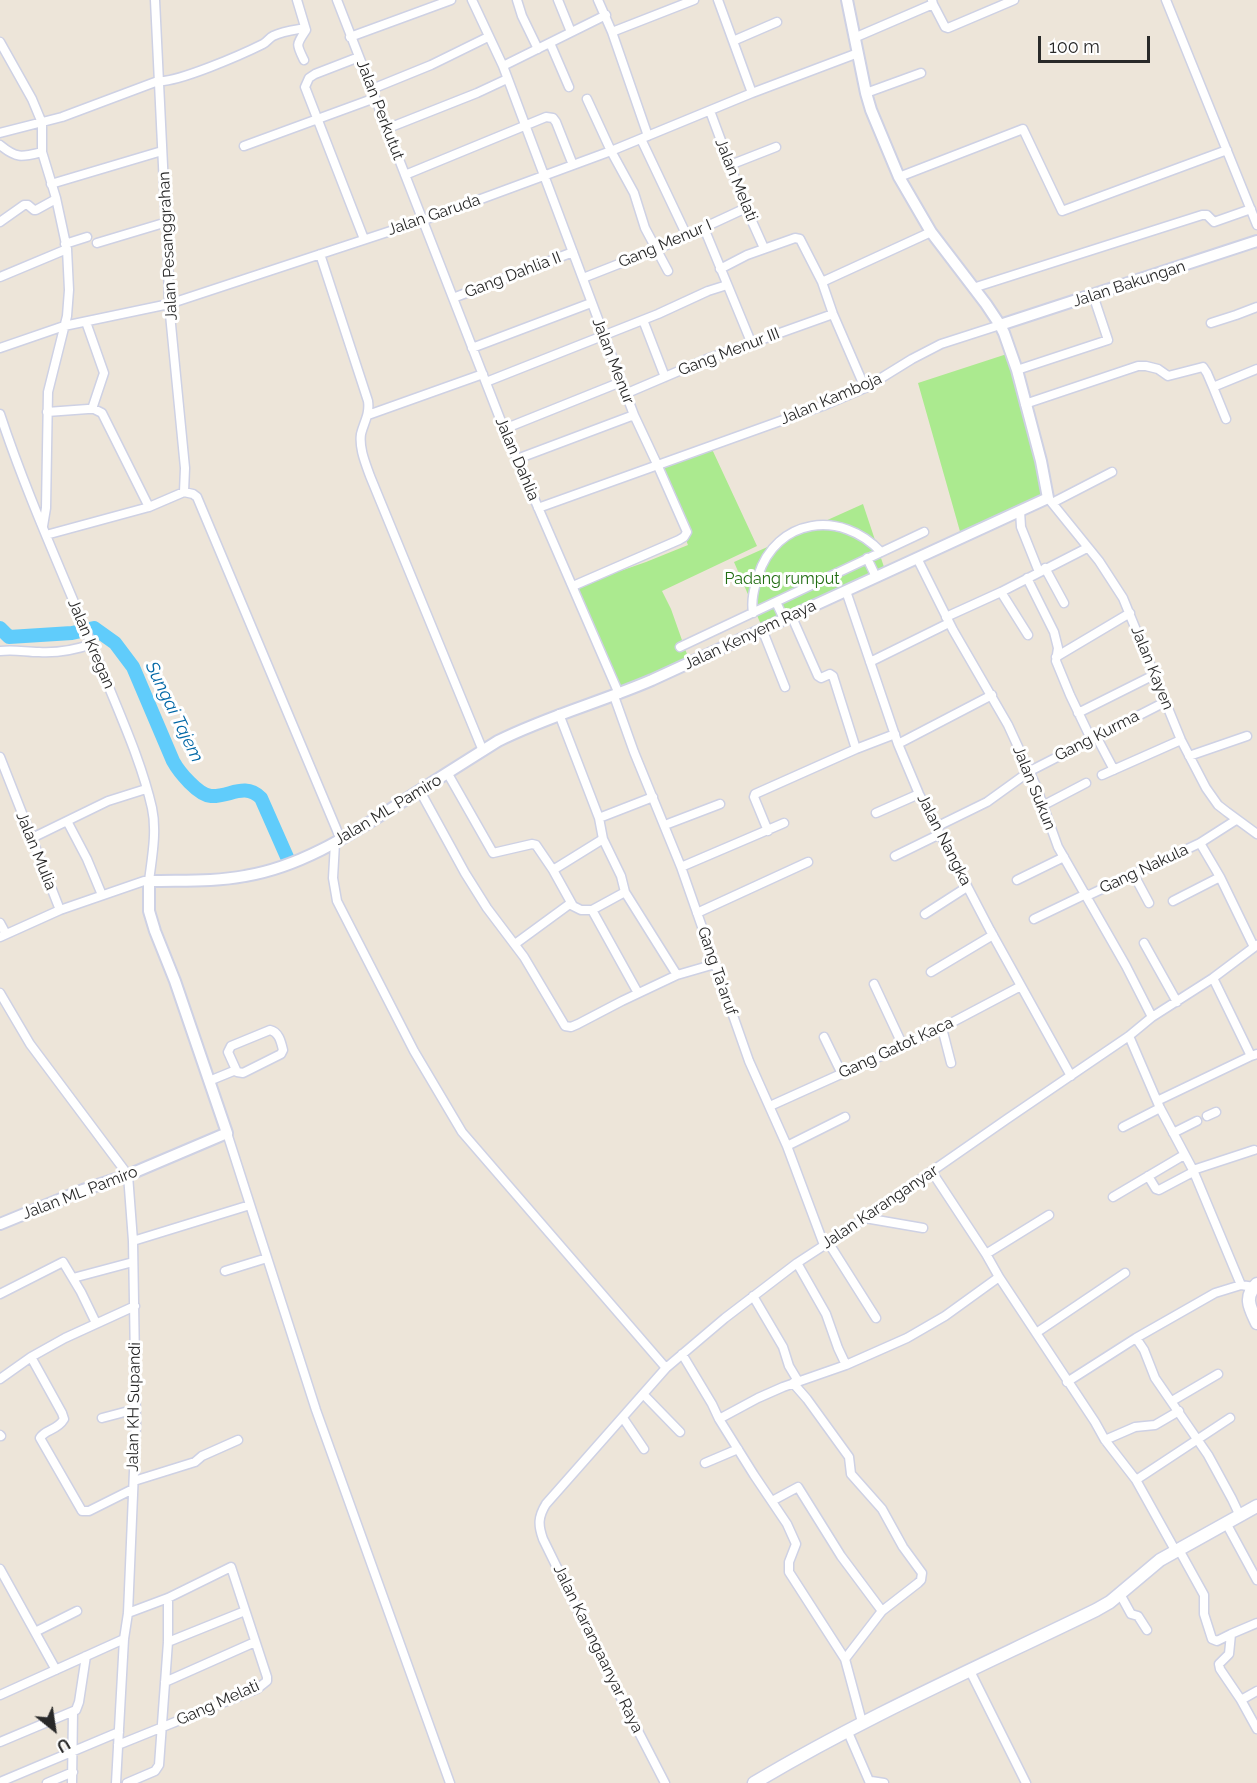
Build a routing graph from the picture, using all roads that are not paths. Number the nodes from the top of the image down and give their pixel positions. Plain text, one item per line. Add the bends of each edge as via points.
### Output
1 (155, 0) edge
2 (297, 0) edge
3 (337, 0) edge
4 (451, 0) edge
5 (472, 0) edge
6 (517, 0) edge
7 (558, 0) edge
8 (598, 0) edge
9 (718, 0) edge
10 (847, 0) edge
11 (1014, 0) edge
12 (1166, 0) edge
13 (690, 1) edge
14 (932, 2) edge
15 (606, 15) junction
16 (777, 22) dead end
17 (305, 28) junction
18 (571, 32) junction
19 (612, 32) junction
20 (350, 37) junction
21 (488, 37) junction
22 (854, 38) junction
23 (733, 41) junction
24 (0, 42) edge
25 (550, 43) junction
26 (538, 49) junction
27 (858, 53) junction
28 (359, 57) junction
29 (304, 60) dead end
30 (503, 66) junction
31 (921, 73) dead end
32 (507, 79) junction
33 (158, 81) junction
34 (569, 87) dead end
35 (373, 93) junction
36 (752, 93) junction
37 (866, 93) junction
38 (587, 99) dead end
39 (710, 111) junction
40 (316, 119) junction
41 (42, 123) junction
42 (524, 126) junction
43 (386, 129) junction
44 (0, 133) edge
45 (644, 138) junction
46 (0, 146) edge
47 (244, 146) dead end
48 (776, 147) dead end
49 (1227, 150) junction
50 (162, 151) junction
51 (611, 151) junction
52 (42, 152) junction
53 (573, 165) junction
54 (729, 165) junction
55 (405, 175) junction
56 (545, 175) junction
57 (899, 177) junction
58 (51, 184) junction
59 (56, 199) junction
60 (747, 208) junction
61 (1251, 209) junction
62 (423, 220) junction
63 (0, 222) edge
64 (167, 222) junction
65 (1257, 225) edge
66 (704, 228) junction
67 (931, 232) junction
68 (687, 236) junction
69 (87, 237) dead end
70 (363, 239) junction
71 (1257, 241) edge
72 (97, 243) dead end
73 (66, 247) junction
74 (764, 248) junction
75 (657, 249) junction
76 (573, 252) junction
77 (320, 254) junction
78 (720, 269) junction
79 (668, 271) dead end
80 (0, 277) edge
81 (583, 278) junction
82 (822, 282) junction
83 (727, 285) junction
84 (973, 288) junction
85 (1093, 295) junction
86 (453, 298) junction
87 (591, 303) junction
88 (169, 304) junction
89 (1257, 307) edge
90 (833, 314) junction
91 (643, 320) junction
92 (86, 322) junction
93 (1211, 323) dead end
94 (1000, 325) junction
95 (64, 326) junction
96 (603, 336) junction
97 (751, 342) junction
98 (0, 348) edge
99 (472, 348) junction
100 (1257, 369) edge
101 (1017, 370) junction
102 (666, 377) junction
103 (484, 378) junction
104 (621, 382) junction
105 (1213, 387) junction
106 (864, 388) junction
107 (625, 394) junction
108 (1025, 404) junction
109 (92, 409) junction
110 (47, 412) junction
111 (0, 414) edge
112 (368, 415) junction
113 (634, 415) junction
114 (1226, 419) dead end
115 (504, 429) junction
116 (517, 459) junction
117 (657, 464) junction
118 (1112, 472) dead end
119 (184, 492) junction
120 (1050, 500) junction
121 (149, 507) junction
122 (538, 508) junction
123 (1020, 511) junction
124 (44, 531) junction
125 (924, 532) dead end
126 (1088, 548) junction
127 (881, 552) junction
128 (867, 558) junction
129 (917, 558) junction
130 (1042, 570) junction
131 (876, 577) junction
132 (1027, 578) junction
133 (573, 586) junction
134 (846, 591) junction
135 (1000, 592) junction
136 (776, 602) junction
137 (1064, 603) dead end
138 (753, 613) junction
139 (1130, 613) junction
140 (788, 617) junction
141 (947, 620) junction
142 (762, 629) junction
143 (1029, 635) dead end
144 (92, 644) junction
145 (680, 647) dead end
146 (0, 651) edge
147 (1056, 657) junction
148 (870, 662) junction
149 (1154, 675) junction
150 (785, 687) dead end
151 (616, 695) junction
152 (992, 695) junction
153 (1165, 702) junction
154 (1078, 713) junction
155 (559, 714) junction
156 (895, 735) junction
157 (1247, 736) dead end
158 (1093, 738) junction
159 (1181, 740) junction
160 (898, 744) junction
161 (856, 749) junction
162 (483, 751) junction
163 (1189, 756) junction
164 (0, 757) edge
165 (1114, 770) junction
166 (1030, 771) junction
167 (2, 774) edge
168 (448, 774) junction
169 (1102, 775) dead end
170 (1086, 783) dead end
171 (146, 789) junction
172 (420, 791) junction
173 (920, 794) junction
174 (653, 797) junction
175 (720, 804) dead end
176 (1044, 805) junction
177 (876, 813) dead end
178 (599, 818) junction
179 (1236, 820) junction
180 (67, 821) junction
181 (784, 823) dead end
182 (665, 825) junction
183 (768, 831) junction
184 (938, 831) junction
185 (1257, 834) edge
186 (32, 838) junction
187 (603, 839) junction
188 (338, 842) junction
189 (1200, 843) junction
190 (895, 856) dead end
191 (1064, 857) junction
192 (808, 862) dead end
193 (681, 867) junction
194 (553, 870) junction
195 (1134, 875) junction
196 (1220, 877) junction
197 (1017, 880) dead end
198 (149, 881) junction
199 (967, 887) junction
200 (625, 892) junction
201 (102, 895) junction
202 (1086, 895) junction
203 (1173, 901) dead end
204 (571, 903) junction
205 (1149, 903) dead end
206 (60, 910) junction
207 (592, 910) junction
208 (697, 914) junction
209 (925, 914) dead end
210 (1034, 919) dead end
211 (0, 923) edge
212 (3, 935) edge
213 (993, 935) junction
214 (1144, 943) dead end
215 (515, 945) junction
216 (1255, 946) edge
217 (715, 964) junction
218 (931, 972) dead end
219 (677, 975) junction
220 (1213, 978) junction
221 (874, 984) dead end
222 (1021, 986) junction
223 (0, 993) edge
224 (638, 993) junction
225 (1177, 1002) junction
226 (1152, 1017) junction
227 (942, 1028) junction
228 (1129, 1036) junction
229 (825, 1037) dead end
230 (903, 1046) junction
231 (1254, 1055) edge
232 (951, 1063) dead end
233 (236, 1070) junction
234 (842, 1074) junction
235 (1071, 1076) junction
236 (208, 1081) junction
237 (1159, 1104) junction
238 (770, 1106) junction
239 (1216, 1112) dead end
240 (1207, 1116) dead end
241 (845, 1117) dead end
242 (1197, 1121) dead end
243 (1123, 1127) dead end
244 (227, 1133) junction
245 (1173, 1133) junction
246 (787, 1146) junction
247 (1254, 1150) dead end
248 (1184, 1155) junction
249 (1193, 1171) junction
250 (932, 1172) junction
251 (128, 1175) junction
252 (1148, 1176) junction
253 (1113, 1197) dead end
254 (250, 1205) junction
255 (1049, 1215) dead end
256 (865, 1218) junction
257 (0, 1224) edge
258 (923, 1228) dead end
259 (133, 1241) junction
260 (826, 1243) junction
261 (986, 1254) junction
262 (267, 1258) junction
263 (134, 1262) junction
264 (797, 1263) junction
265 (225, 1272) dead end
266 (1125, 1273) dead end
267 (999, 1277) junction
268 (73, 1278) junction
269 (1251, 1285) edge
270 (0, 1294) edge
271 (753, 1296) junction
272 (135, 1305) junction
273 (876, 1318) dead end
274 (96, 1323) junction
275 (1257, 1323) edge
276 (1036, 1333) junction
277 (1136, 1338) junction
278 (682, 1354) junction
279 (31, 1358) junction
280 (846, 1365) junction
281 (666, 1368) junction
282 (1218, 1374) dead end
283 (0, 1379) edge
284 (795, 1382) junction
285 (1067, 1382) junction
286 (644, 1395) junction
287 (1172, 1401) junction
288 (136, 1409) junction
289 (1179, 1411) junction
290 (102, 1418) dead end
291 (623, 1418) junction
292 (1230, 1418) dead end
293 (719, 1419) junction
294 (680, 1432) dead end
295 (1197, 1438) junction
296 (238, 1440) dead end
297 (1105, 1440) junction
298 (644, 1449) dead end
299 (738, 1449) junction
300 (705, 1463) dead end
301 (1136, 1480) junction
302 (133, 1485) junction
303 (772, 1501) junction
304 (1257, 1506) edge
305 (540, 1512) joint
306 (1240, 1516) junction
307 (1226, 1523) junction
308 (1177, 1549) junction
309 (0, 1569) edge
310 (1257, 1580) edge
311 (1120, 1594) junction
312 (168, 1598) junction
313 (77, 1611) dead end
314 (245, 1611) junction
315 (882, 1611) junction
316 (128, 1613) junction
317 (1257, 1623) edge
318 (1147, 1630) dead end
319 (35, 1632) junction
320 (1231, 1634) junction
321 (124, 1639) junction
322 (168, 1642) junction
323 (255, 1642) junction
324 (86, 1656) junction
325 (845, 1659) junction
326 (56, 1670) junction
327 (970, 1671) junction
328 (165, 1682) junction
329 (1257, 1691) edge
330 (0, 1695) edge
331 (1241, 1700) junction
332 (73, 1712) junction
333 (862, 1722) junction
334 (161, 1727) junction
335 (1257, 1729) edge
336 (847, 1730) junction
337 (118, 1732) junction
338 (0, 1742) edge
339 (118, 1745) junction
340 (72, 1752) junction
341 (73, 1772) junction
342 (0, 1782) edge
343 (871, 1782) edge
344 (48, 1783) edge
345 (72, 1783) edge
346 (116, 1783) edge
347 (127, 1783) edge
348 (450, 1783) edge
349 (665, 1783) edge
350 (756, 1783) edge
351 (884, 1783) edge
352 (1026, 1783) edge

1 - 33 street, Jalan Pesanggrahan
2 - 17 street
3 - 20 street, Jalan Perkutut
4 - 20 street
5 - 21 street, Jalan Menur
6 - 26 street
7 - 18 street
8 - 15 street
9 - 23 street
10 - 22 street
11 - 14 street via 948,28
12 - 49 street
13 - 19 street
14 - 22 street
15 - 18 street
15 - 19 street
16 - 23 street
17 - 29 street via 298,41
17 - 33 street via 277,35 251,50 181,77
18 - 25 street
19 - 45 street
20 - 28 street, Jalan Perkutut
21 - 30 street, Jalan Menur
21 - 35 street
22 - 27 street
23 - 36 street
24 - 41 street
25 - 26 street
25 - 34 street
26 - 30 street
27 - 36 street, Jalan Garuda
27 - 37 street
28 - 35 street, Jalan Perkutut
28 - 40 street via 309,78 305,90
30 - 32 street, Jalan Menur
31 - 37 street
32 - 42 street, Jalan Menur
32 - 43 street
33 - 41 street
33 - 50 street, Jalan Pesanggrahan
35 - 40 street
35 - 43 street, Jalan Perkutut
36 - 39 street, Jalan Garuda
37 - 57 street
38 - 51 street
39 - 45 street, Jalan Garuda
39 - 54 street, Jalan Melati
40 - 47 street
40 - 70 street
41 - 44 street
41 - 52 street
42 - 53 street via 553,118
42 - 55 street
42 - 56 street, Jalan Menur
43 - 55 street, Jalan Perkutut
45 - 51 street, Jalan Garuda
45 - 68 street
46 - 52 street via 21,157
48 - 54 street
49 - 57 street via 1062,211 1023,129
49 - 61 street
50 - 58 street
50 - 64 street, Jalan Pesanggrahan
51 - 53 street, Jalan Garuda
51 - 75 street
52 - 58 street
53 - 56 street, Jalan Garuda
54 - 60 street, Jalan Melati
55 - 62 street, Jalan Perkutut
56 - 62 street, Jalan Garuda
56 - 76 street, Jalan Menur
57 - 67 street
58 - 59 street
59 - 63 street via 34,210 24,205
59 - 73 street
60 - 66 street, Gang Menur I
60 - 74 street, Jalan Melati
61 - 65 street
61 - 84 street via 1214,222 1202,215
62 - 70 street, Jalan Garuda
62 - 86 street, Jalan Dahlia
64 - 72 street
64 - 88 street, Jalan Pesanggrahan
66 - 68 street, Gang Menur I
66 - 78 street
67 - 82 street
67 - 84 street
68 - 75 street, Gang Menur I
69 - 73 street
70 - 77 street, Jalan Garuda
71 - 85 street, Jalan Bakungan
73 - 80 street
73 - 95 street via 69,290
74 - 78 street
74 - 82 street via 800,239
75 - 79 street
75 - 81 street, Gang Menur I
76 - 81 street, Jalan Menur
76 - 86 street, Gang Dahlia II
77 - 88 street, Jalan Garuda
77 - 112 street via 368,401
78 - 83 street
81 - 87 street, Jalan Menur
82 - 90 street
83 - 91 street
83 - 97 street
84 - 94 street
85 - 94 street, Jalan Bakungan
85 - 101 street via 1108,340
86 - 99 street, Jalan Dahlia
87 - 96 street, Jalan Menur
87 - 99 street
88 - 92 street, Jalan Garuda
88 - 119 street, Jalan Pesanggrahan
89 - 93 street
90 - 97 street, Gang Menur III
90 - 106 street
91 - 96 street
91 - 102 street
92 - 95 street, Jalan Garuda
92 - 109 street via 104,373
94 - 101 street
94 - 106 street, Jalan Kamboja via 941,344
95 - 98 street, Jalan Garuda
95 - 110 street via 51,375
96 - 103 street
96 - 104 street, Jalan Menur
97 - 102 street, Gang Menur III
99 - 103 street, Jalan Dahlia
100 - 105 street
101 - 108 street
102 - 107 street, Gang Menur III
103 - 112 street
103 - 115 street, Jalan Dahlia
104 - 107 street, Jalan Menur
104 - 115 street
105 - 108 street via 1203,367 1168,376 1158,369 1138,366
105 - 114 street
106 - 117 street, Jalan Kamboja via 783,421
107 - 113 street, Jalan Menur
108 - 120 street
109 - 110 street
109 - 121 street via 104,415
110 - 124 street
111 - 124 street, Jalan Kregan
112 - 162 street via 361,444 369,476
113 - 116 street
113 - 117 street, Jalan Menur
115 - 116 street, Jalan Dahlia
116 - 122 street, Jalan Dahlia
117 - 122 street, Jalan Kamboja
117 - 133 street, Jalan Menur via 686,534
118 - 120 street
119 - 121 street
119 - 188 street via 197,498
120 - 123 street, Jalan Kenyem Raya
120 - 126 street, Jalan Kayen
121 - 124 street
122 - 133 street, Jalan Dahlia
123 - 129 street, Jalan Kenyem Raya
123 - 130 street via 1021,527
124 - 144 street, Jalan Kregan
125 - 127 street
126 - 130 street
126 - 139 street, Jalan Kayen
127 - 128 street
127 - 138 street via 866,537 844,528 814,525 799,529 780,540 761,566 753,593
128 - 131 street
128 - 136 street
129 - 131 street, Jalan Kenyem Raya
129 - 141 street, Jalan Sukun
130 - 132 street
130 - 137 street
131 - 134 street, Jalan Kenyem Raya
132 - 135 street
132 - 147 street via 1057,639
133 - 151 street, Jalan Dahlia
134 - 140 street, Jalan Kenyem Raya
134 - 148 street, Jalan Nangka
135 - 141 street
135 - 143 street
136 - 138 street
136 - 140 street
138 - 145 street
139 - 147 street
139 - 149 street, Jalan Kayen
140 - 142 street, Jalan Kenyem Raya
140 - 161 street via 818,676 833,676
141 - 148 street
141 - 152 street, Jalan Sukun
142 - 150 street
142 - 151 street, Jalan Kenyem Raya
144 - 146 street via 59,652
144 - 171 street, Jalan Kregan
147 - 154 street
148 - 156 street, Jalan Nangka
149 - 153 street, Jalan Kayen
149 - 154 street
151 - 155 street, Jalan ML Pamiro
151 - 174 street, Gang Ta'aruf
152 - 160 street
152 - 166 street, Jalan Sukun
153 - 158 street, Gang Kurma
153 - 159 street, Jalan Kayen
154 - 158 street
155 - 162 street, Jalan ML Pamiro via 519,730
155 - 178 street
156 - 160 street, Jalan Nangka
156 - 161 street
157 - 163 street
158 - 165 street
158 - 166 street, Gang Kurma
159 - 163 street, Jalan Kayen
159 - 165 street
160 - 173 street, Jalan Nangka
161 - 183 street via 755,794
162 - 168 street, Jalan ML Pamiro
163 - 179 street, Jalan Kayen via 1218,805
164 - 167 street, Jalan Mulia
165 - 169 street
166 - 176 street, Jalan Sukun
166 - 184 street, Gang Kurma
167 - 186 street, Jalan Mulia
168 - 172 street, Jalan ML Pamiro
168 - 194 street via 493,853 536,845
170 - 176 street
171 - 180 street via 108,801
171 - 198 street, Jalan Kregan via 153,832
172 - 188 street, Jalan ML Pamiro
172 - 215 street via 465,873
173 - 177 street
173 - 184 street, Jalan Nangka
174 - 178 street
174 - 182 street, Gang Ta'aruf
175 - 182 street
176 - 191 street, Jalan Sukun
178 - 187 street
179 - 185 street, Jalan Kayen
179 - 189 street, Gang Nakula
180 - 186 street
180 - 201 street
181 - 183 street
182 - 193 street, Gang Ta'aruf
183 - 193 street
184 - 190 street, Gang Kurma
184 - 199 street, Jalan Nangka
186 - 206 street, Jalan Mulia
187 - 194 street
187 - 200 street
188 - 198 street, Jalan ML Pamiro via 290,863 245,876
188 - 281 street via 333,878 337,901 414,1051 462,1132
189 - 195 street, Gang Nakula
189 - 196 street, Gang Nakula
191 - 197 street
191 - 202 street, Jalan Sukun
192 - 208 street
193 - 208 street, Gang Ta'aruf
194 - 204 street
195 - 202 street, Gang Nakula
195 - 205 street
196 - 203 street
196 - 216 street, Gang Nakula
198 - 201 street
198 - 236 street via 148,902 155,932
199 - 209 street
199 - 213 street, Jalan Nangka
200 - 207 street
200 - 219 street
201 - 206 street
202 - 210 street, Gang Nakula
202 - 226 street, Jalan Sukun
204 - 207 street via 581,910
204 - 215 street
206 - 212 street
207 - 224 street
208 - 217 street, Gang Ta'aruf
211 - 212 street
213 - 218 street
213 - 222 street, Jalan Nangka
214 - 225 street
215 - 224 street via 566,1026 578,1024
216 - 220 street, Jalan Karanganyar
217 - 219 street
217 - 238 street, Gang Ta'aruf via 749,1061
219 - 224 street
220 - 225 street, Jalan Karanganyar
220 - 231 street
221 - 230 street
222 - 227 street, Gang Gatot Kaca
222 - 235 street, Jalan Nangka
223 - 251 street via 30,1044
225 - 226 street, Jalan Karanganyar
226 - 228 street, Jalan Karanganyar
227 - 230 street, Gang Gatot Kaca
227 - 232 street
228 - 235 street, Jalan Karanganyar
228 - 237 street
229 - 234 street
230 - 234 street, Gang Gatot Kaca
231 - 237 street
233 - 233 street via 228,1052 231,1046 270,1030 276,1033 283,1050 280,1056 243,1072
233 - 236 street
234 - 238 street, Gang Gatot Kaca
235 - 250 street, Jalan Karanganyar
236 - 244 street
237 - 243 street
237 - 245 street
238 - 246 street, Gang Ta'aruf
239 - 240 street
241 - 246 street
242 - 245 street
244 - 251 street, Jalan ML Pamiro
244 - 254 street
245 - 248 street
246 - 260 street, Gang Ta'aruf
247 - 249 street
248 - 249 street
248 - 252 street
249 - 252 street via 1159,1190
249 - 269 street
250 - 256 street, Jalan Karanganyar
250 - 261 street
251 - 257 street, Jalan ML Pamiro
251 - 259 street, Jalan KH Supandi
252 - 253 street
254 - 259 street
254 - 262 street
255 - 261 street
256 - 258 street
256 - 260 street, Jalan Karanganyar
259 - 263 street, Jalan KH Supandi
260 - 264 street, Jalan Karanganyar
260 - 273 street, Gang Ta'aruf
261 - 267 street
262 - 265 street
262 - 348 street via 316,1410
263 - 268 street
263 - 272 street, Jalan KH Supandi
264 - 271 street, Jalan Karanganyar
264 - 280 street via 826,1314
266 - 276 street
267 - 276 street
267 - 280 street via 926,1327
268 - 270 street via 61,1262
268 - 274 street
269 - 275 main road via 1249,1297
269 - 277 street via 1215,1293
271 - 278 street, Jalan Karanganyar
271 - 284 street via 783,1347
272 - 274 street
272 - 288 street, Jalan KH Supandi
274 - 279 street
276 - 285 street
277 - 285 street
277 - 287 street via 1155,1378
278 - 281 street, Jalan Karanganyar
278 - 293 street
279 - 283 street
279 - 302 street via 64,1419 40,1438 82,1510 89,1511
280 - 284 street
281 - 286 street, Jalan Karanganyar
282 - 287 street
284 - 293 street
284 - 315 street via 849,1457 851,1474 882,1509 922,1573 918,1583
285 - 297 street
286 - 291 street, Jalan Karanganyar
286 - 294 street
287 - 289 street
288 - 290 street
288 - 302 street, Jalan KH Supandi
289 - 295 street
289 - 297 street via 1155,1425 1135,1426
291 - 298 street
291 - 305 street, Jalan Karanganyar
292 - 295 street
293 - 299 street
295 - 301 street
295 - 306 street
296 - 302 street via 195,1462
297 - 301 street
299 - 300 street
299 - 303 street
301 - 308 street
302 - 316 street, Jalan KH Supandi
303 - 315 street via 798,1487 841,1556
303 - 325 street via 796,1544 789,1572
304 - 306 main road
305 - 349 street, Jalan Karangaanyar Raya via 543,1539
306 - 307 main road
307 - 308 main road
307 - 310 street
308 - 311 main road
308 - 320 street via 1204,1595 1204,1614 1212,1640
309 - 319 street
311 - 318 street via 1131,1614 1138,1616
311 - 327 main road via 1096,1610
312 - 314 street, Gang Melati via 231,1567
312 - 316 street, Gang Melati
312 - 322 street
313 - 319 street
314 - 322 street
314 - 323 street, Gang Melati
315 - 325 street
316 - 321 street, Jalan KH Supandi
317 - 320 street
319 - 326 street
320 - 331 street via 1229,1654 1219,1665
321 - 324 street
321 - 337 street
322 - 328 street
323 - 328 street
323 - 334 street, Gang Melati via 267,1674 263,1685
324 - 326 street
324 - 332 street via 78,1708
325 - 333 street
326 - 330 street
327 - 333 main road
327 - 352 street
328 - 334 street
329 - 331 street
331 - 335 street
332 - 338 street
332 - 340 street
333 - 336 main road
334 - 339 street, Gang Melati
334 - 347 street via 157,1770
336 - 343 street
336 - 350 main road
337 - 339 street
337 - 340 street
339 - 346 street
340 - 341 street
340 - 342 street
341 - 344 street
341 - 345 street
343 - 351 street

